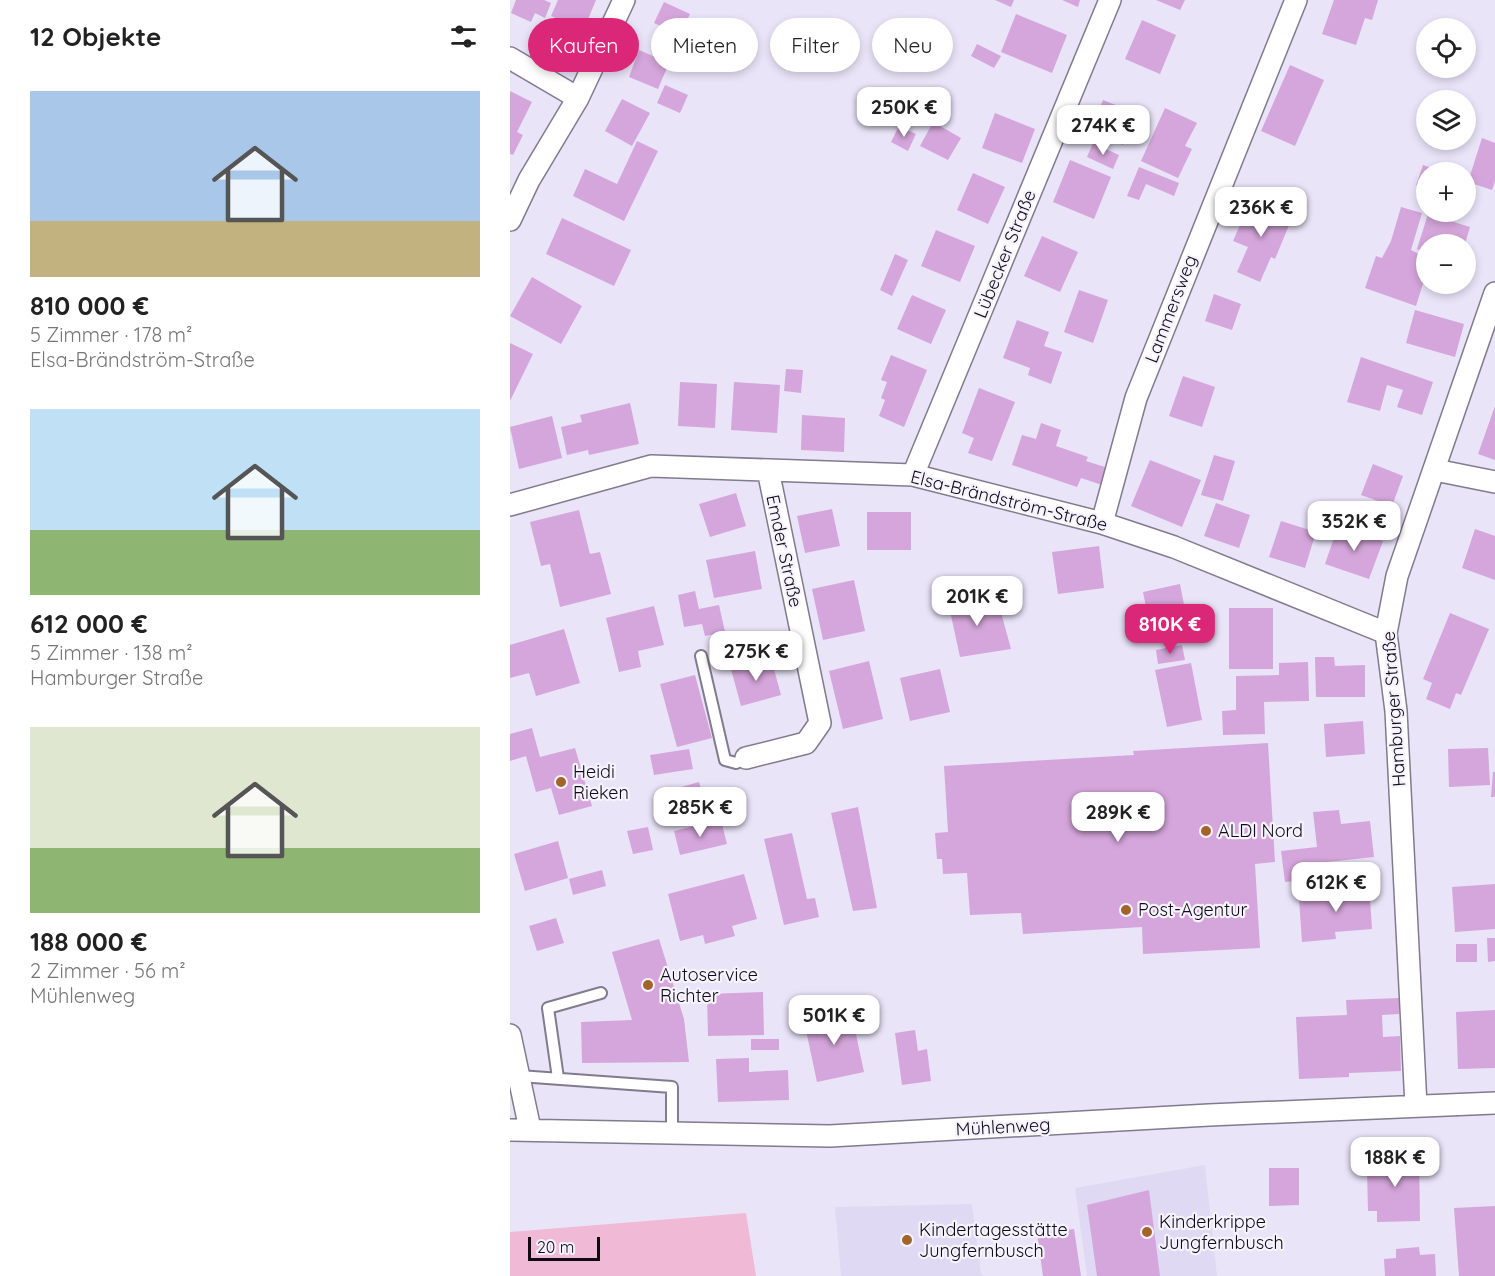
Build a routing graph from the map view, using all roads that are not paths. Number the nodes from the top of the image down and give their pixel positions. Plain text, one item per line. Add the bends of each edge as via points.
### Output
1 (624, 0) edge
2 (1110, 0) edge
3 (1296, 0) edge
4 (510, 58) edge
5 (578, 98) junction
6 (510, 220) edge
7 (1495, 293) edge
8 (768, 470) junction
9 (1435, 470) junction
10 (913, 475) junction
11 (1495, 482) edge
12 (510, 505) edge
13 (1102, 523) junction
14 (1386, 633) junction
15 (701, 656) dead end
16 (746, 758) joint
17 (601, 993) dead end
18 (510, 1035) edge
19 (519, 1076) junction
20 (558, 1078) junction
21 (1495, 1103) edge
22 (1416, 1106) junction
23 (520, 1129) edge
24 (672, 1132) junction

1 - 5 street
2 - 10 street, Lübecker Straße
3 - 13 street, Lammersweg via 1136,398
4 - 5 street
5 - 6 street
7 - 9 street, Hamburger Straße
8 - 10 street, Elsa-Brändström-Straße
8 - 12 street, Elsa-Brändström-Straße via 651,466
8 - 16 street, Emder Straße via 820,723 806,743
9 - 11 street
9 - 14 street, Hamburger Straße via 1397,576
10 - 13 street, Elsa-Brändström-Straße
13 - 14 street, Elsa-Brändström-Straße via 1174,547
14 - 22 street, Hamburger Straße via 1396,711
15 - 16 lane via 725,760 736,763
17 - 20 lane via 548,1008
18 - 19 street
19 - 20 lane
19 - 23 street
20 - 24 lane via 672,1087
21 - 22 street, Mühlenweg
22 - 24 street, Mühlenweg via 830,1136
23 - 24 street, Mühlenweg

